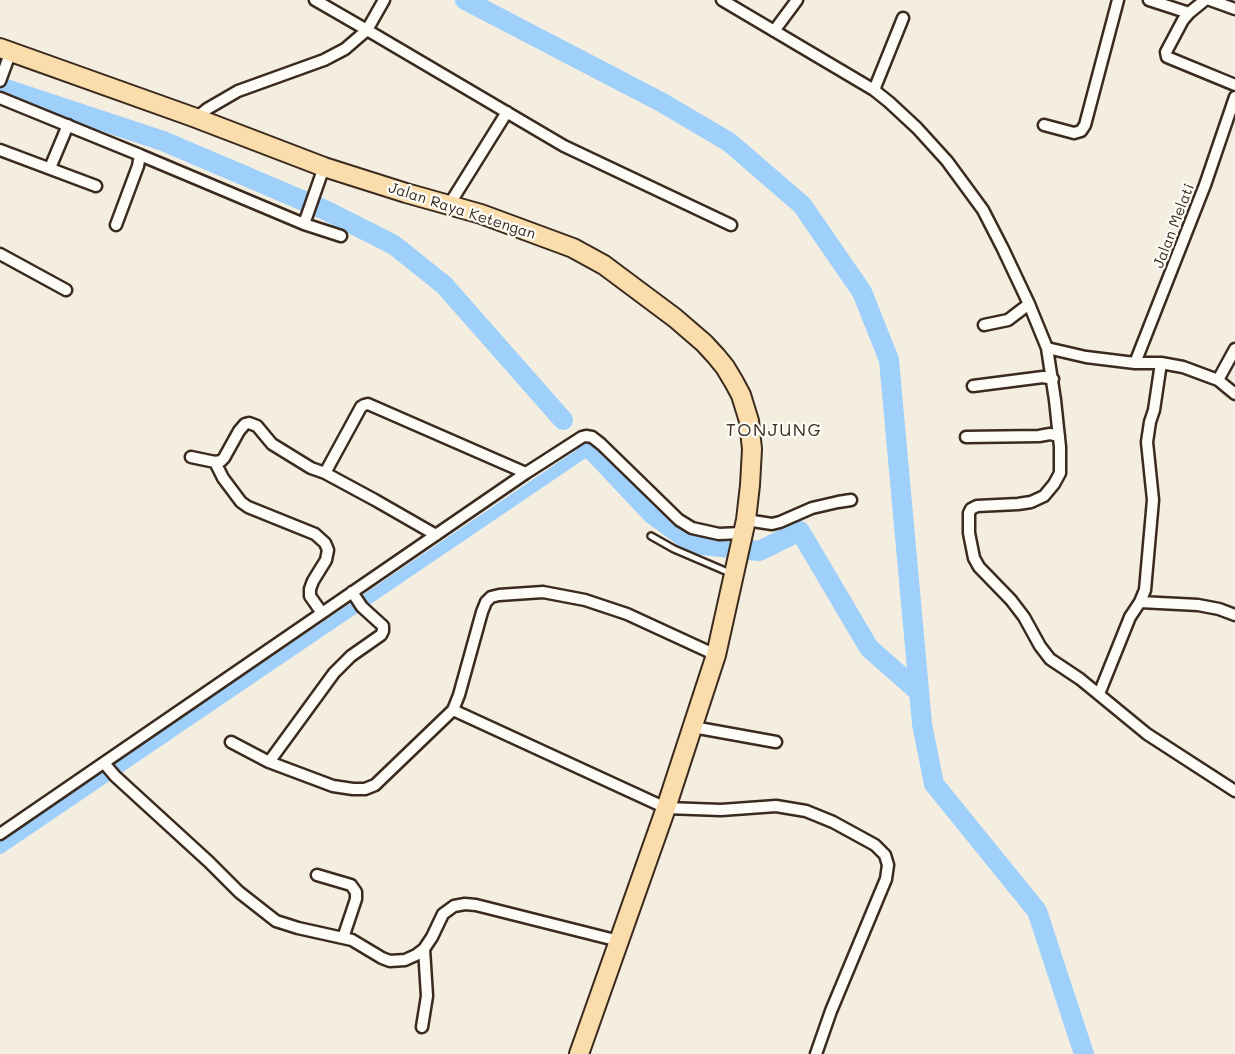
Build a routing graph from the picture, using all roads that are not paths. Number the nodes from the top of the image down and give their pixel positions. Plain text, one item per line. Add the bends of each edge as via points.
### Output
1 (315, 0) edge
2 (384, 0) edge
3 (722, 0) edge
4 (797, 0) edge
5 (1118, 0) edge
6 (1149, 0) edge
7 (1204, 0) edge
8 (1210, 0) edge
9 (1235, 9) edge
10 (1189, 13) junction
11 (903, 18) dead end
12 (367, 30) junction
13 (774, 31) junction
14 (5, 50) edge
15 (0, 81) edge
16 (1235, 85) edge
17 (874, 90) junction
18 (1235, 97) edge
19 (0, 98) edge
20 (507, 112) junction
21 (196, 118) junction
22 (68, 125) junction
23 (1044, 125) dead end
24 (0, 150) edge
25 (140, 155) junction
26 (324, 167) junction
27 (50, 168) junction
28 (96, 186) dead end
29 (449, 204) junction
30 (304, 224) junction
31 (116, 225) dead end
32 (731, 225) dead end
33 (341, 236) dead end
34 (0, 254) edge
35 (66, 290) dead end
36 (1024, 308) junction
37 (984, 325) dead end
38 (1047, 348) junction
39 (1235, 349) edge
40 (1136, 363) junction
41 (1161, 363) junction
42 (1043, 378) junction
43 (1218, 380) junction
44 (974, 386) dead end
45 (1235, 394) edge
46 (1049, 435) junction
47 (966, 437) dead end
48 (190, 457) dead end
49 (215, 462) junction
50 (526, 472) junction
51 (325, 473) junction
52 (850, 500) dead end
53 (743, 531) junction
54 (435, 535) junction
55 (651, 536) dead end
56 (735, 569) junction
57 (353, 595) junction
58 (1140, 602) junction
59 (322, 613) junction
60 (1235, 615) edge
61 (716, 655) junction
62 (1099, 694) junction
63 (453, 710) junction
64 (693, 727) junction
65 (231, 742) dead end
66 (776, 742) dead end
67 (269, 762) junction
68 (105, 765) junction
69 (1235, 791) edge
70 (666, 808) junction
71 (0, 834) edge
72 (317, 875) dead end
73 (343, 938) junction
74 (619, 941) junction
75 (424, 949) junction
76 (422, 1028) dead end
77 (579, 1054) edge
78 (816, 1054) edge

1 - 12 street
2 - 12 street
3 - 13 street
4 - 13 street
5 - 23 street via 1085,125 1074,133
6 - 10 street
7 - 10 street
8 - 9 street
10 - 16 street via 1166,52 1167,57
11 - 17 street
12 - 20 street
12 - 21 street via 338,54 238,91
13 - 17 street
14 - 15 street
14 - 21 highway, Jalan Raya Ketengan
17 - 36 street via 917,128 983,210
18 - 40 street, Jalan Melati
19 - 22 street
20 - 29 street
20 - 32 street via 581,155
21 - 26 highway, Jalan Raya Ketengan
22 - 25 street
22 - 27 street
24 - 27 street
25 - 30 street
25 - 31 street
26 - 29 highway, Jalan Raya Ketengan
26 - 30 street
27 - 28 street
29 - 53 highway, Jalan Raya Ketengan via 557,241 588,256 675,318 717,356 735,382 749,421 752,449
30 - 33 street
34 - 35 street
36 - 37 street via 1008,320
36 - 38 street
38 - 40 street
38 - 42 street
39 - 43 street
40 - 41 street
41 - 43 street
41 - 58 street via 1147,442 1152,500 1146,585
42 - 44 street
42 - 46 street
43 - 45 street
46 - 47 street
46 - 62 street via 1060,472 1054,484 1044,496 1031,502 973,507 969,513 969,533 979,567 1024,617 1044,653
48 - 49 street
49 - 51 street via 224,458 239,431 249,423 257,426 272,444
49 - 59 street via 240,502 315,534 325,543 326,560 310,590
50 - 51 street via 368,404 361,407
50 - 53 street via 580,438 592,437 679,520 705,532
50 - 54 street
51 - 54 street
52 - 53 street
53 - 56 highway, Jalan Raya Ketengan
54 - 57 street
55 - 56 lane via 674,549
56 - 61 highway, Jalan Raya Ketengan
57 - 59 street
57 - 67 street via 383,626 381,635 334,673
58 - 60 street via 1198,605
58 - 62 street via 1130,617
59 - 68 street
61 - 63 street via 627,614 585,600 543,592 499,595 491,597 482,612
61 - 64 highway, Jalan Raya Ketengan
62 - 69 street via 1147,734
63 - 67 street via 375,785 364,789 333,786
63 - 70 street
64 - 66 street
64 - 70 highway, Jalan Raya Ketengan
65 - 67 street
68 - 71 street
68 - 73 street via 239,892 276,921
70 - 74 highway, Jalan Raya Ketengan
70 - 78 street via 776,806 806,811 875,845 885,855 886,879
72 - 73 street via 351,885 356,892
73 - 75 street via 390,961 405,960
74 - 75 street via 465,904 442,914
74 - 77 highway, Jalan Raya Ketengan
75 - 76 street via 427,996

